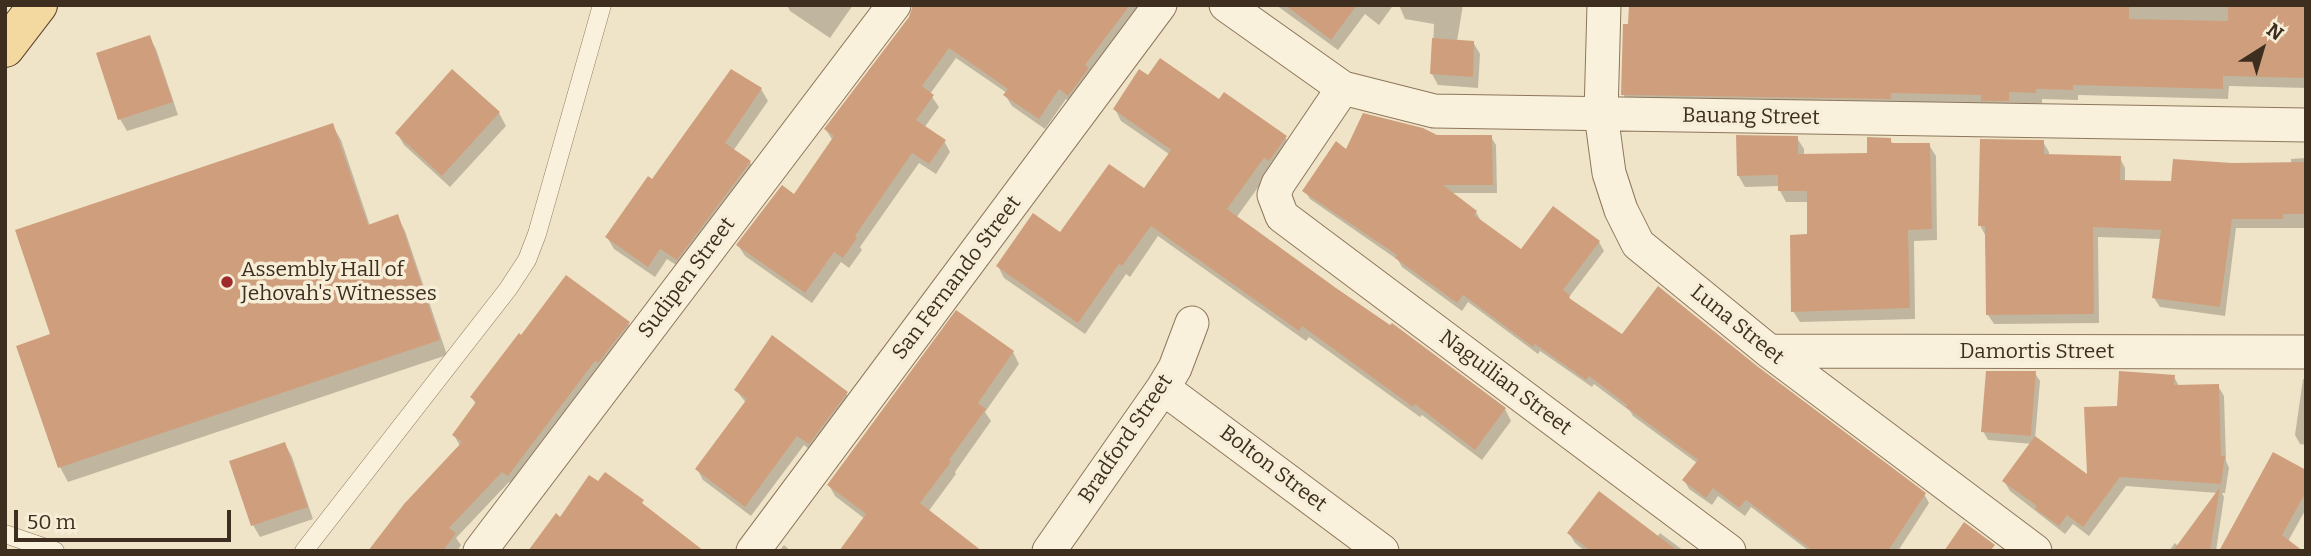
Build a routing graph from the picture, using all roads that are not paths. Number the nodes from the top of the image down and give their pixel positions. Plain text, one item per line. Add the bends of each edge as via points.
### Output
1 (38, 5) edge
2 (602, 5) edge
3 (894, 5) edge
4 (1160, 5) edge
5 (1226, 5) edge
6 (1604, 5) edge
7 (5, 48) edge
8 (1342, 88) junction
9 (1601, 114) junction
10 (2306, 125) edge
11 (1192, 323) dead end
12 (1769, 351) junction
13 (2306, 352) edge
14 (1163, 388) junction
15 (5, 534) edge
16 (55, 551) edge
17 (304, 551) edge
18 (480, 551) edge
19 (753, 551) edge
20 (1049, 551) edge
21 (1382, 551) edge
22 (1729, 551) edge
23 (2035, 551) edge

1 - 7 main road
2 - 17 lane via 527,260
3 - 18 street, Sudipen Street
4 - 19 street, San Fernando Street
5 - 8 street, Bauang Street
6 - 9 street, Luna Street
8 - 9 street, Bauang Street via 1434,111
8 - 22 street, Naguilian Street via 1278,184 1274,195 1282,216
9 - 10 street, Bauang Street
9 - 12 street, Luna Street via 1609,173 1637,244
11 - 14 street, Bradford Street
12 - 13 street, Damortis Street
12 - 23 street, Luna Street
14 - 20 street, Bradford Street
14 - 21 street, Bolton Street
15 - 16 lane

